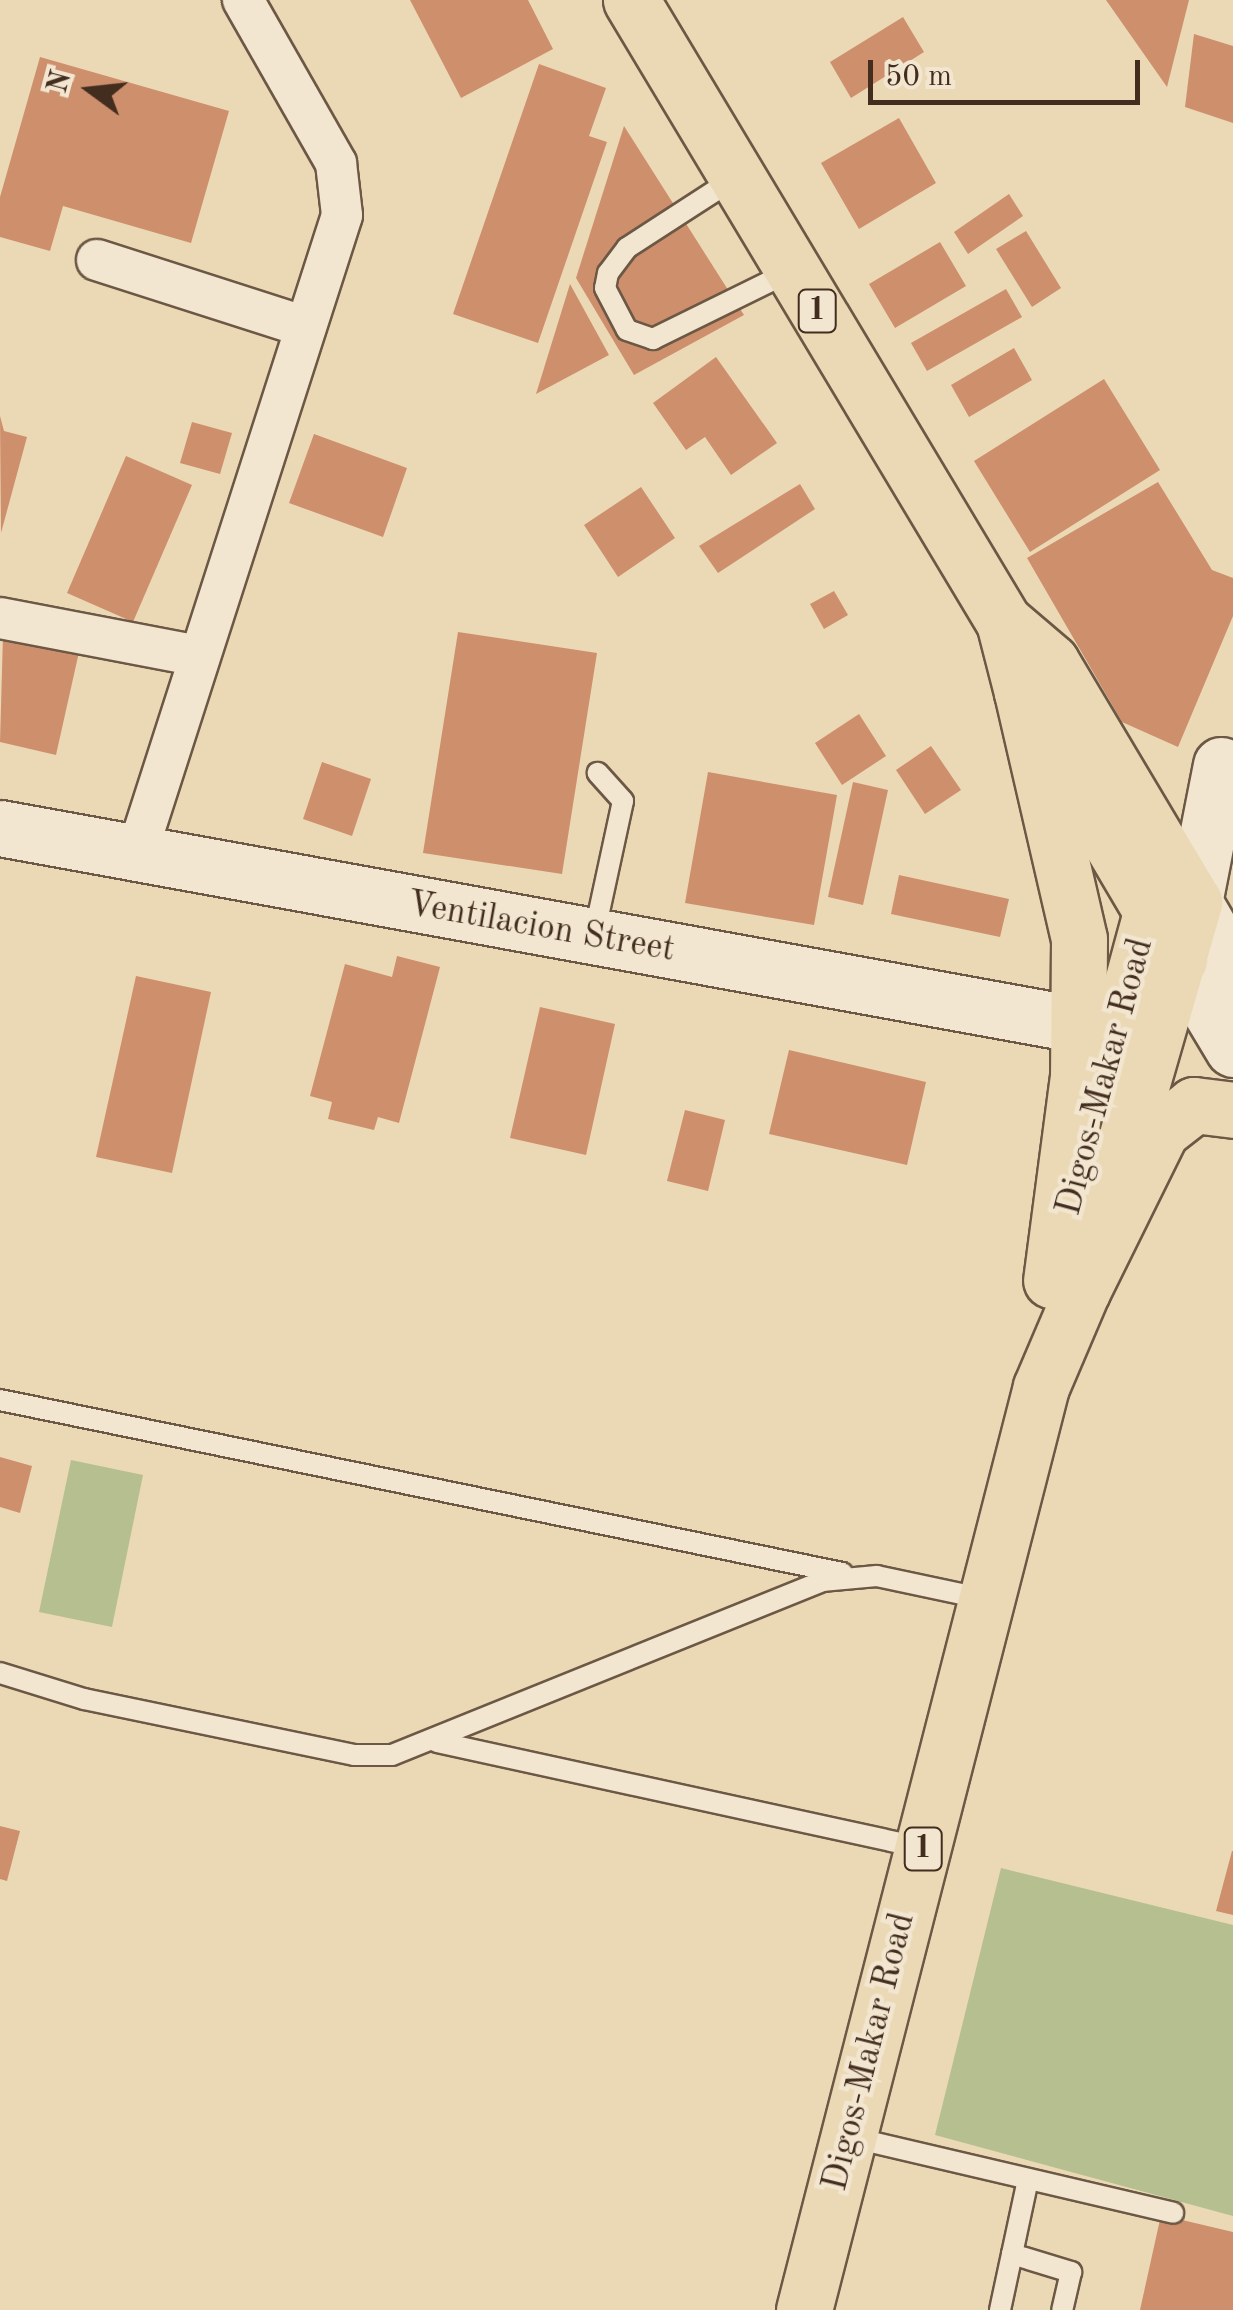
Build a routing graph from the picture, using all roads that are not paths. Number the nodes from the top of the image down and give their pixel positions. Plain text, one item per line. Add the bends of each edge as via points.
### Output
1 (244, 0) edge
2 (631, 0) edge
3 (737, 176) junction
4 (96, 260) dead end
5 (793, 270) junction
6 (306, 327) junction
7 (0, 618) edge
8 (1004, 622) junction
9 (200, 656) junction
10 (1022, 692) junction
11 (1227, 750) edge
12 (598, 773) dead end
13 (0, 828) edge
14 (1166, 855) junction
15 (136, 856) junction
16 (1173, 907) junction
17 (594, 937) junction
18 (1179, 959) junction
19 (1233, 969) edge
20 (1082, 1025) junction
21 (1233, 1049) edge
22 (1233, 1110) edge
23 (1067, 1286) junction
24 (0, 1400) edge
25 (849, 1574) junction
26 (987, 1599) junction
27 (0, 1672) edge
28 (437, 1742) junction
29 (923, 1848) junction
30 (848, 2136) junction
31 (1028, 2179) junction
32 (1172, 2213) dead end
33 (1012, 2254) junction
34 (804, 2310) edge
35 (1000, 2310) edge
36 (1062, 2310) edge

1 - 6 street via 336,163 336,255
2 - 3 main road, Digos-Makar Road / 1
3 - 5 main road, Digos-Makar Road / 1
3 - 5 lane via 627,248 608,273 604,288 627,330 653,338
4 - 6 street
5 - 8 main road, Digos-Makar Road / 1
6 - 9 street
7 - 9 street
8 - 10 main road, Digos-Makar Road / 1
8 - 14 main road, Digos-Makar Road / 1 via 1051,662
9 - 15 street
10 - 16 main road, Digos-Makar Road / 1
10 - 20 main road via 1069,867
11 - 14 street
11 - 16 street
12 - 17 lane via 623,802
13 - 15 street, Ventilacion Street
14 - 16 main road, 1
15 - 17 street, Ventilacion Street
16 - 18 main road, 1
16 - 19 street
16 - 23 main road, Digos-Makar Road / 1
17 - 20 street, Ventilacion Street
18 - 21 street
18 - 23 main road, Digos-Makar Road / 1
20 - 23 main road
22 - 23 main road via 1194,1106 1161,1131
23 - 26 main road, Digos-Makar Road / 1
24 - 25 lane
25 - 26 lane
25 - 28 lane via 696,1627
26 - 29 main road, Digos-Makar Road / 1
27 - 28 lane via 354,1755
28 - 29 lane
29 - 30 main road, Digos-Makar Road / 1
30 - 31 lane
30 - 34 main road, Digos-Makar Road / 1
31 - 32 lane
31 - 33 lane
33 - 35 lane
33 - 36 lane via 1071,2272

